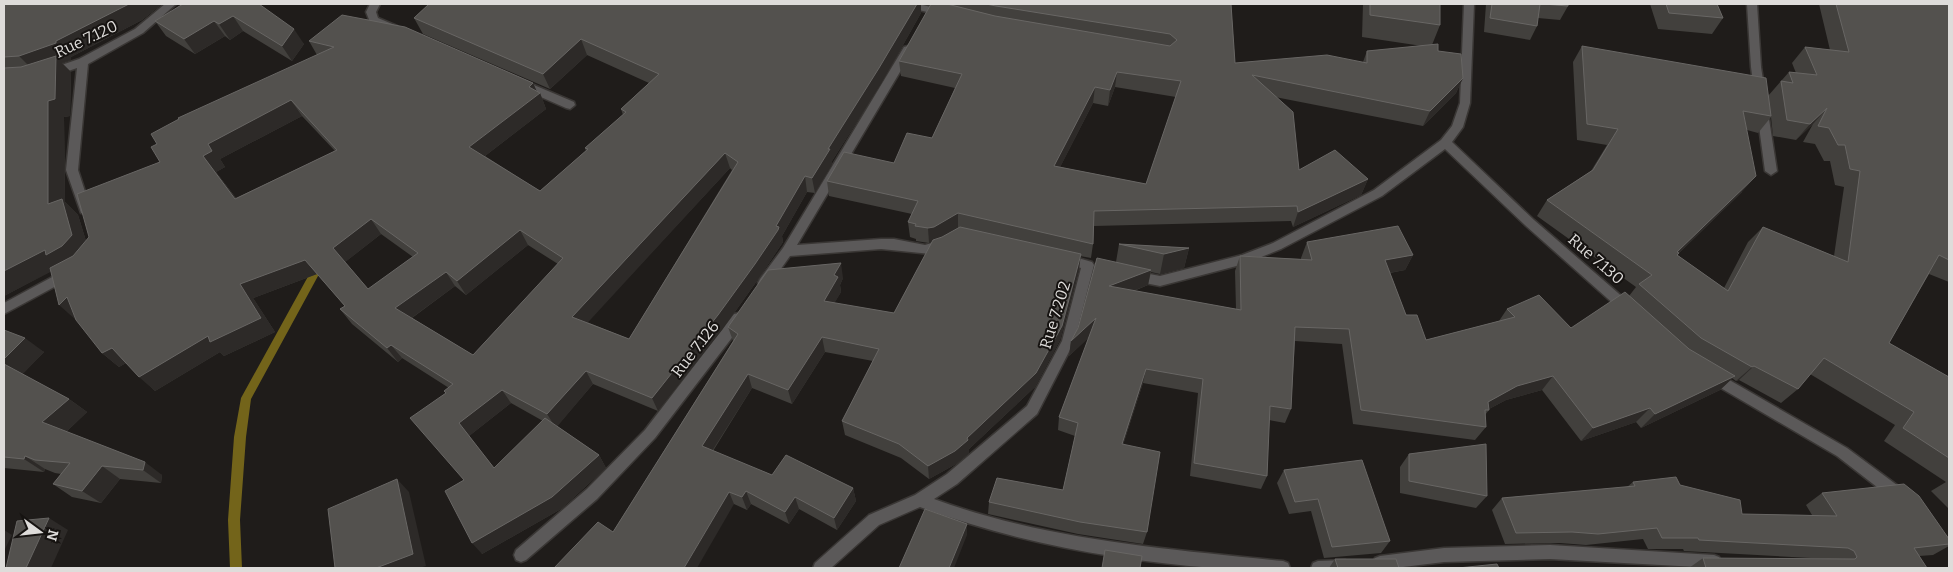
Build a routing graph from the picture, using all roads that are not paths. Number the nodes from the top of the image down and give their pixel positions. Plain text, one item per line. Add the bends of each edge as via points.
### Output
1 (171, 4) edge
2 (375, 4) edge
3 (907, 4) edge
4 (1469, 4) edge
5 (1752, 4) edge
6 (930, 11) edge
7 (949, 14) edge
8 (400, 30) edge
9 (916, 35) edge
10 (83, 62) junction
11 (36, 78) edge
12 (510, 78) edge
13 (570, 105) dead end
14 (1445, 143) junction
15 (1771, 171) dead end
16 (88, 221) edge
17 (952, 238) edge
18 (786, 251) junction
19 (1051, 256) edge
20 (76, 270) edge
21 (1125, 274) edge
22 (759, 290) edge
23 (748, 306) edge
24 (4, 309) edge
25 (1637, 318) edge
26 (1697, 367) edge
27 (920, 500) junction
28 (1910, 505) edge
29 (521, 555) dead end
30 (1725, 563) edge
31 (820, 568) edge
32 (1283, 568) edge
33 (1318, 568) edge

1 - 10 street, Rue 7.120 via 139,32
2 - 8 street via 374,20
3 - 6 street
4 - 14 street via 1465,104 1457,127
5 - 15 street via 1756,67
6 - 7 street
9 - 18 street
10 - 11 street, Rue 7.120
10 - 16 street via 72,170
12 - 13 street
14 - 21 street via 1378,193 1277,246 1160,281
14 - 25 street, Rue 7.130
17 - 18 street via 929,250 894,244
18 - 22 street
19 - 27 street, Rue 7.202 via 1092,266 1068,342 1032,410 952,479
20 - 24 street
23 - 29 street, Rue 7.126 via 650,434 592,494
26 - 28 street via 1842,452
27 - 31 street, Rue 7.202 via 874,520
27 - 32 street via 1013,530 1125,552
30 - 33 street via 1550,552 1444,555

